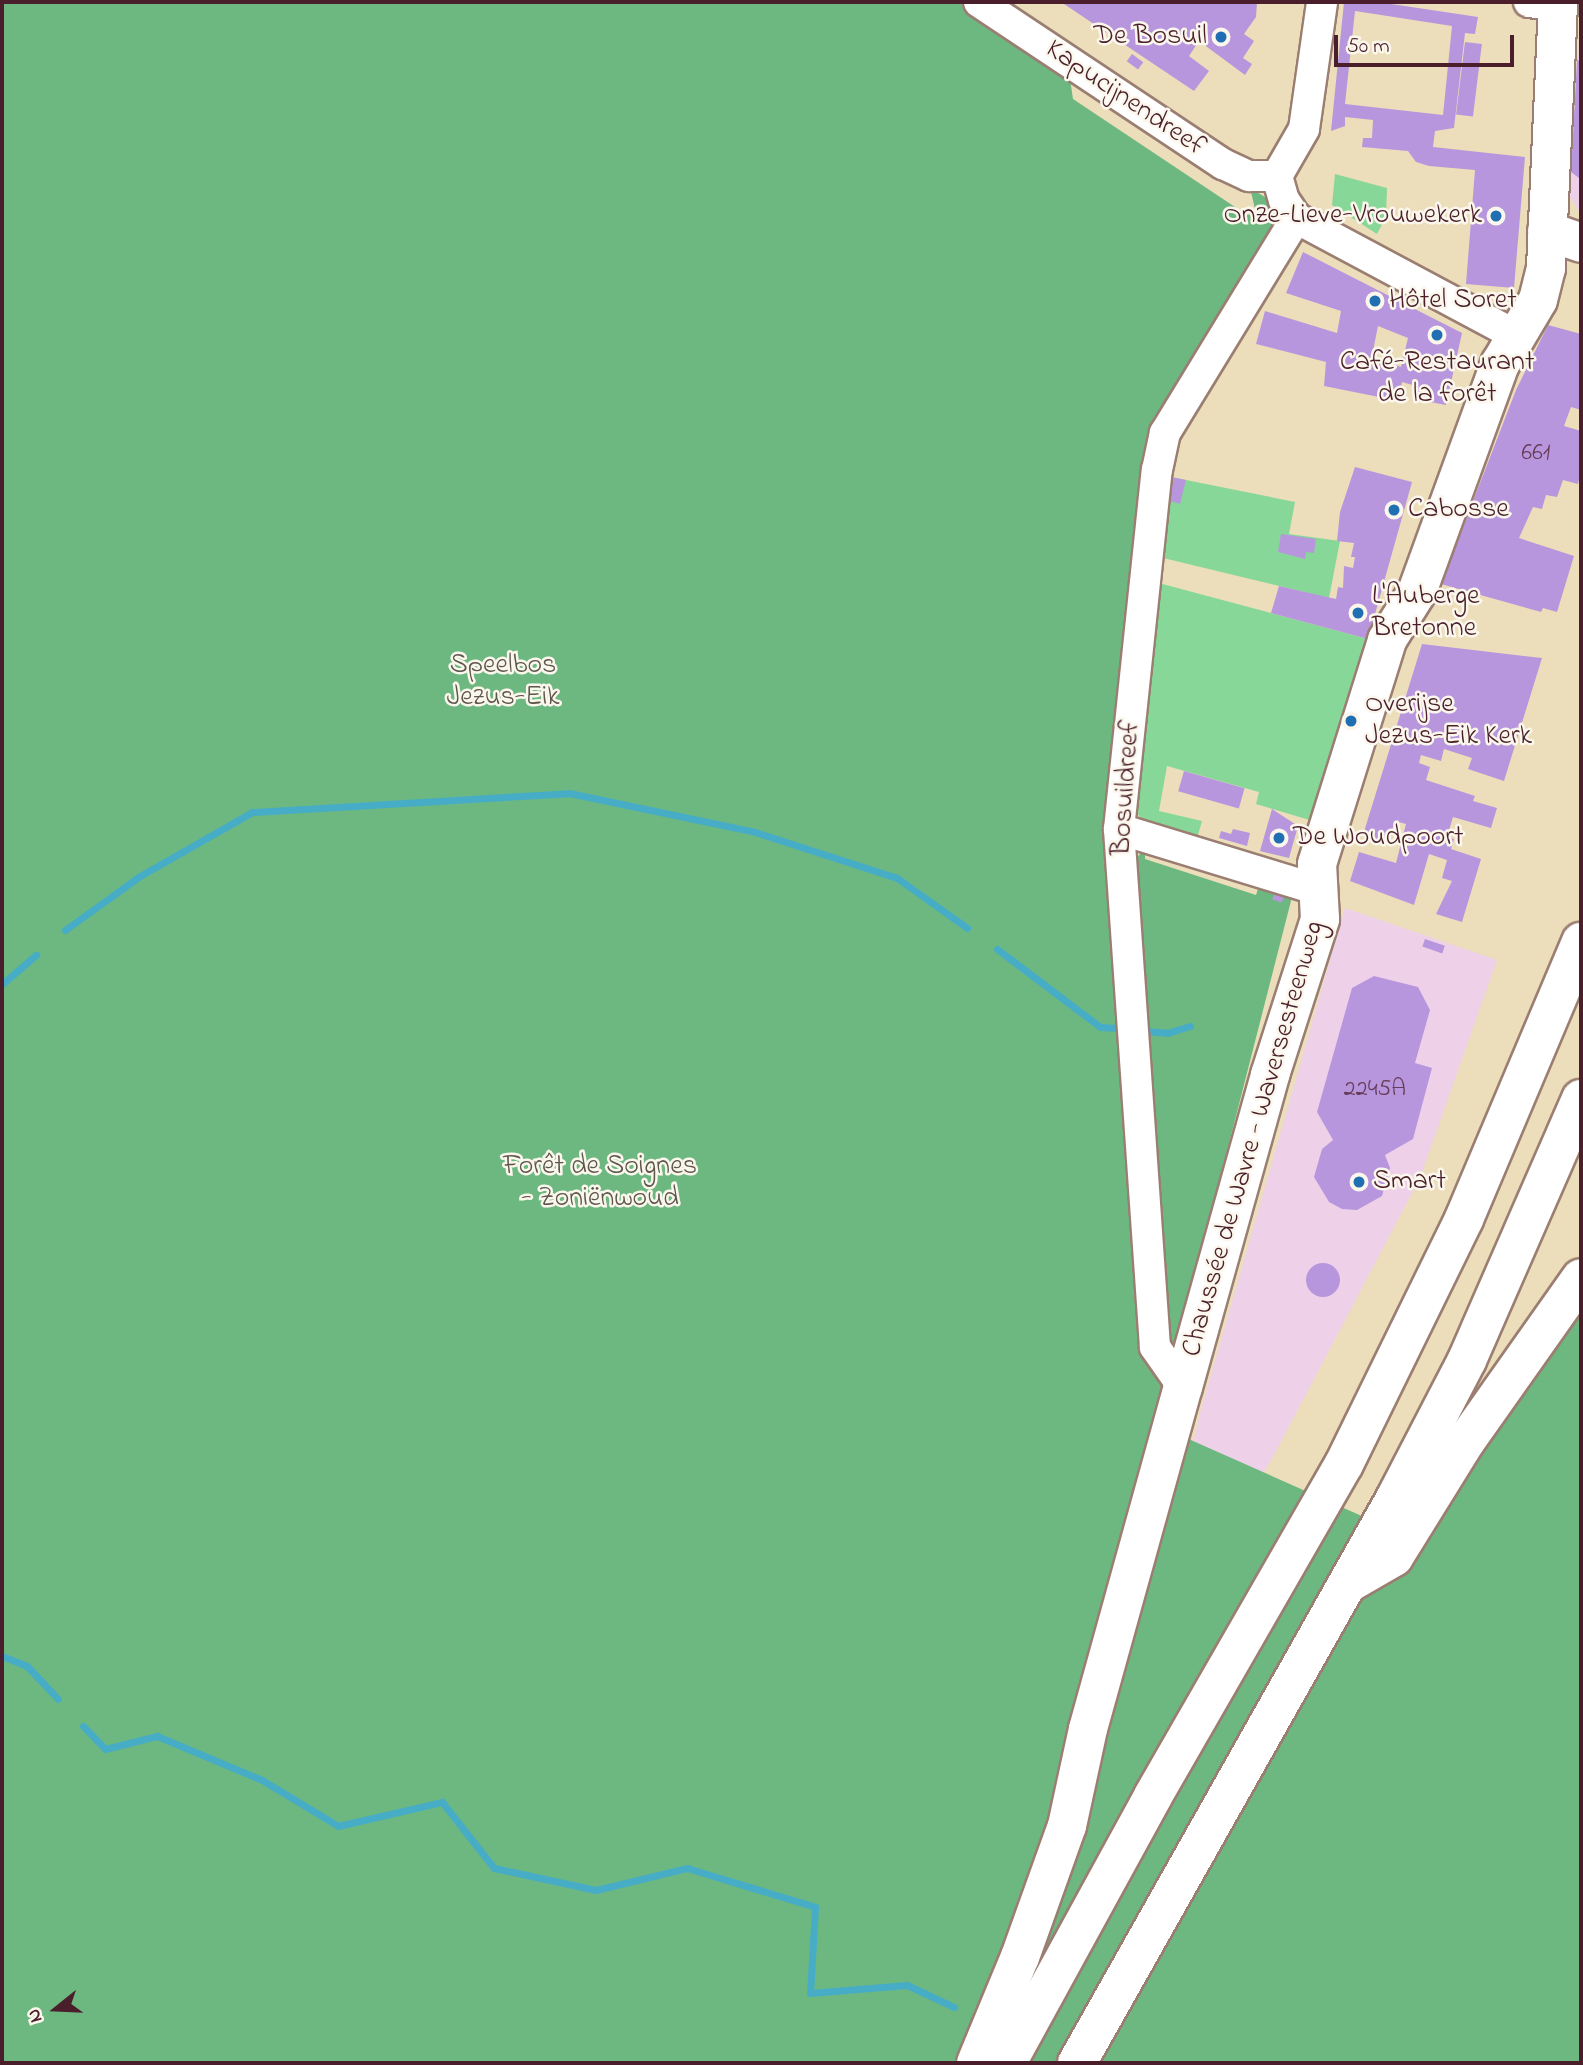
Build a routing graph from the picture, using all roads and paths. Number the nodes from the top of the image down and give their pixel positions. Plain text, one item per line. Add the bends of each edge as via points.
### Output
1 (979, 2) edge
2 (1322, 2) edge
3 (1548, 3) edge
4 (1278, 176) junction
5 (1296, 218) junction
6 (1564, 237) edge
7 (1517, 336) junction
8 (1119, 829) junction
9 (1318, 890) junction
10 (1581, 942) edge
11 (1581, 1100) edge
12 (1581, 1278) edge
13 (1175, 1376) junction
14 (1347, 1584) junction
15 (976, 2063) edge
16 (1007, 2063) edge
17 (1077, 2063) edge

1 - 4 street, Kapucijnendreef via 1223,164 1249,176
2 - 4 street via 1304,129
3 - 6 main road, Chaussée de Wavre - Waversesteenweg
4 - 5 street via 1284,200
5 - 7 street
5 - 8 street, Bosuildreef via 1165,433 1157,470
6 - 7 main road, Chaussée de Wavre - Waversesteenweg via 1546,268 1538,300
7 - 9 main road, Chaussée de Wavre - Waversesteenweg via 1500,364 1459,466 1417,592 1387,640 1317,864
8 - 9 street
8 - 13 street, Bosuildreef via 1155,1347
9 - 13 main road, Chaussée de Wavre - Waversesteenweg via 1317,930
10 - 16 main road via 1413,1328 1344,1464
11 - 14 main road via 1467,1360
12 - 14 main road via 1466,1441 1394,1557
13 - 15 main road, Chaussée de Wavre - Waversesteenweg via 1067,1826
14 - 17 main road

